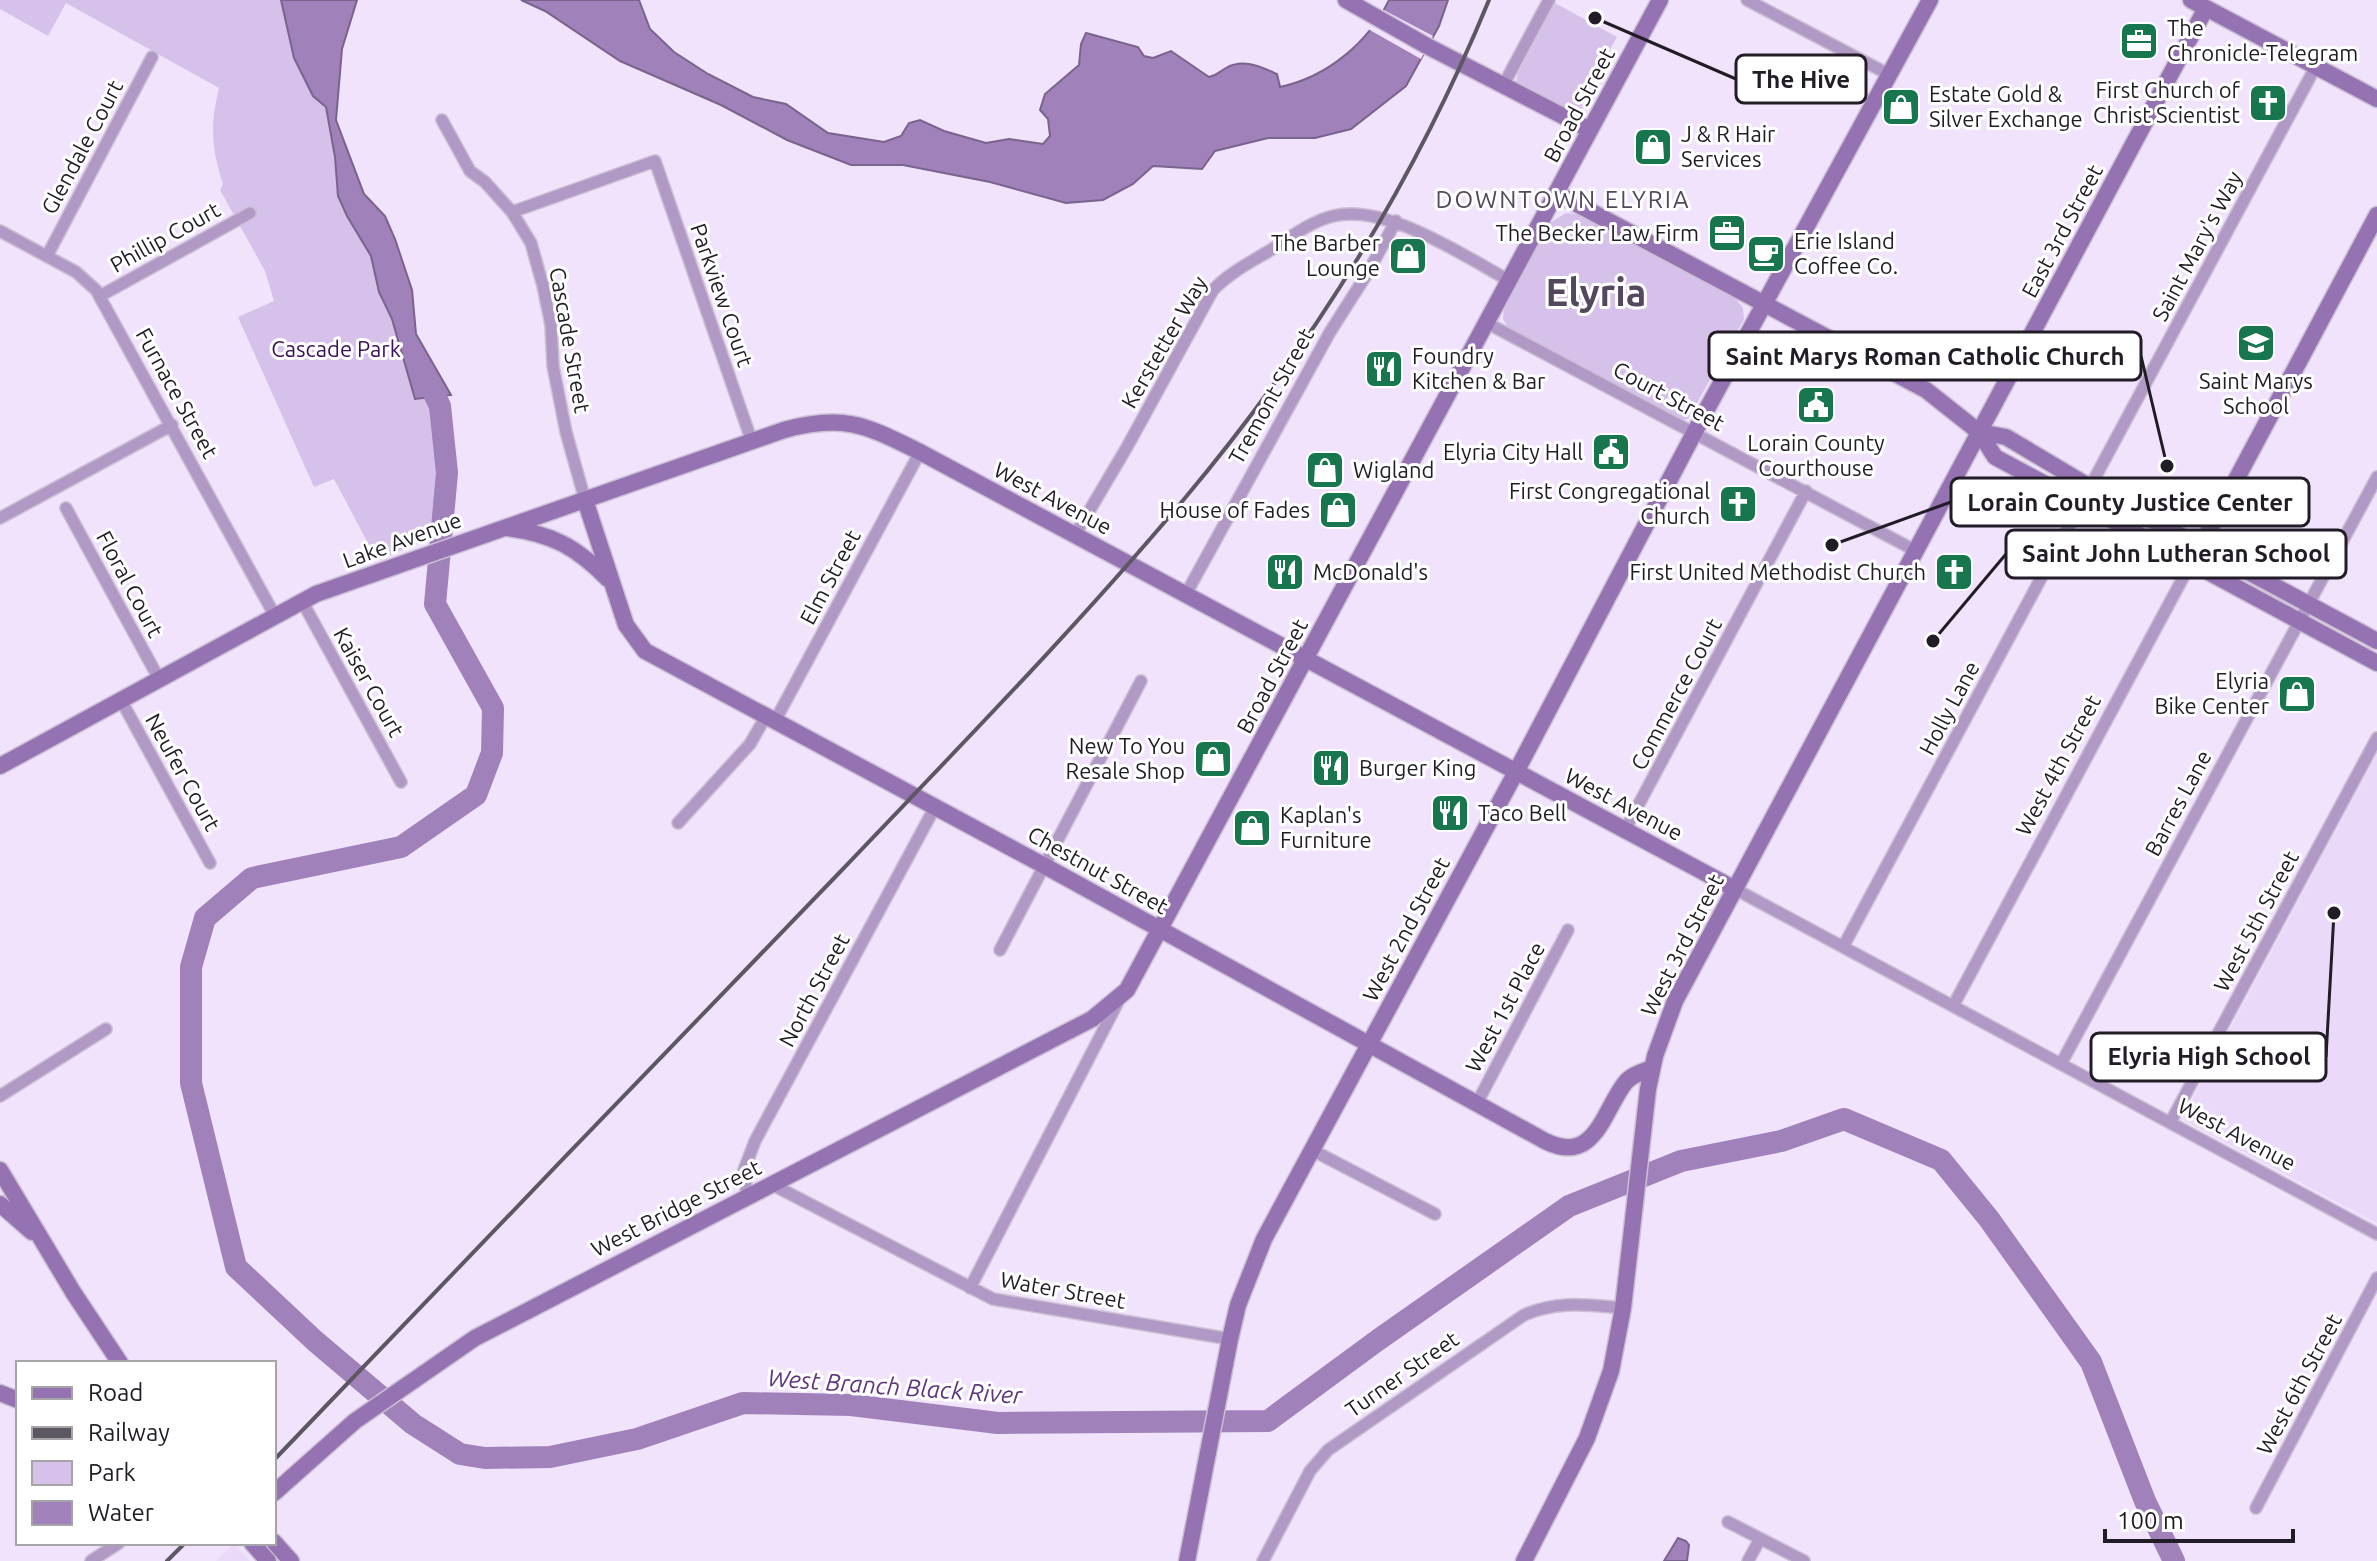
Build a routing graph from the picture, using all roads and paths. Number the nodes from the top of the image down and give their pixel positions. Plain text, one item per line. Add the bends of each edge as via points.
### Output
1 (1346, 0) edge
2 (1549, 0) edge
3 (1660, 0) edge
4 (1747, 0) edge
5 (1930, 0) edge
6 (2191, 0) edge
7 (2206, 8) junction
8 (152, 57) dead end
9 (2316, 66) junction
10 (1890, 75) junction
11 (1504, 84) junction
12 (2377, 99) edge
13 (442, 120) dead end
14 (1590, 130) junction
15 (1556, 193) junction
16 (512, 212) junction
17 (250, 213) dead end
18 (2377, 215) edge
19 (1396, 221) junction
20 (0, 231) edge
21 (47, 256) junction
22 (1510, 281) junction
23 (100, 296) junction
24 (1764, 304) junction
25 (1487, 323) junction
26 (846, 422) joint
27 (172, 425) junction
28 (1695, 432) junction
29 (1979, 432) junction
30 (752, 442) junction
31 (920, 452) junction
32 (2377, 477) edge
33 (1806, 491) junction
34 (2086, 495) junction
35 (585, 500) junction
36 (66, 508) dead end
37 (0, 518) edge
38 (502, 528) junction
39 (1075, 535) junction
40 (2201, 546) junction
41 (1916, 551) junction
42 (2191, 563) junction
43 (612, 583) junction
44 (1186, 594) junction
45 (302, 601) junction
46 (2309, 604) junction
47 (275, 616) junction
48 (2299, 621) junction
49 (2377, 641) edge
50 (1306, 659) junction
51 (2377, 663) edge
52 (159, 679) junction
53 (1141, 681) dead end
54 (121, 700) junction
55 (771, 719) junction
56 (2377, 738) edge
57 (0, 766) edge
58 (1516, 772) junction
59 (401, 782) dead end
60 (935, 807) junction
61 (678, 823) dead end
62 (1625, 830) junction
63 (210, 863) dead end
64 (1043, 865) junction
65 (1735, 889) junction
66 (1160, 929) junction
67 (1568, 930) dead end
68 (1843, 947) junction
69 (1000, 950) dead end
70 (1120, 996) junction
71 (1953, 1006) junction
72 (106, 1029) dead end
73 (1369, 1043) junction
74 (2061, 1064) junction
75 (1652, 1068) junction
76 (0, 1096) edge
77 (1477, 1103) junction
78 (2170, 1123) junction
79 (1312, 1150) junction
80 (0, 1170) edge
81 (771, 1184) junction
82 (747, 1196) junction
83 (0, 1204) edge
84 (1435, 1214) dead end
85 (2377, 1234) edge
86 (47, 1248) junction
87 (2377, 1278) edge
88 (970, 1288) junction
89 (1623, 1308) junction
90 (1230, 1339) junction
91 (119, 1361) edge
92 (276, 1491) edge
93 (2256, 1508) dead end
94 (1728, 1522) dead end
95 (1760, 1539) junction
96 (276, 1544) edge
97 (116, 1545) edge
98 (254, 1545) edge
99 (1191, 1556) edge
100 (91, 1561) edge
101 (268, 1561) edge
102 (291, 1561) edge
103 (1263, 1561) edge
104 (1524, 1561) edge
105 (1748, 1561) edge
106 (1804, 1561) edge

1 - 11 street
2 - 11 street
3 - 14 street, Broad Street
4 - 10 street
5 - 10 street, West 2nd Street
6 - 7 street
7 - 9 street
7 - 29 street, East 3rd Street
8 - 21 street, Glendale Court
9 - 12 street
9 - 34 street, Saint Mary's Way
10 - 24 street, West 2nd Street
11 - 14 street
13 - 16 street, Cascade Street via 470,171
14 - 15 street, Broad Street
15 - 22 street, Broad Street
15 - 24 street
16 - 30 street, Parkview Court via 655,161
16 - 35 street, Cascade Street via 531,243 543,286 553,366
17 - 23 street, Phillip Court
18 - 40 street, West 4th Street
19 - 22 street, Kerstetter Way
19 - 39 street, Kerstetter Way via 1331,216 1218,284
19 - 44 street, Tremont Street
20 - 21 street, Furnace Street
21 - 23 street, Furnace Street via 82,276
22 - 25 street, Broad Street
23 - 27 street, Furnace Street
24 - 28 street, West 2nd Street
24 - 29 street via 1926,390
25 - 28 street, Court Street
25 - 50 street, Broad Street
26 - 30 street, Lake Avenue via 814,423
26 - 31 street, West Avenue via 870,427
27 - 37 street
27 - 47 street, Furnace Street
28 - 33 street, Court Street
28 - 58 street, West 2nd Street
29 - 34 street via 1995,457
29 - 41 street, West 3rd Street
30 - 35 street, Lake Avenue
31 - 39 street, West Avenue
31 - 55 street, Elm Street
32 - 46 street, Barres Lane
33 - 41 street, Court Street
33 - 62 street, Commerce Court
34 - 40 street
34 - 42 street
34 - 68 street, Holly Lane
35 - 38 street, Lake Avenue
35 - 43 street, Chestnut Street
36 - 52 street, Floral Court
38 - 43 street via 533,531 566,544
38 - 45 street, Lake Avenue
39 - 44 street, West Avenue
40 - 42 street, West 4th Street
40 - 46 street
41 - 65 street, West 3rd Street
42 - 48 street
42 - 71 street, West 4th Street
43 - 55 street, Chestnut Street via 626,625 645,651
44 - 50 street, West Avenue
45 - 47 street, Lake Avenue
45 - 59 street, Kaiser Court
46 - 48 street, Barres Lane
46 - 49 street
47 - 52 street, Lake Avenue
48 - 51 street
48 - 74 street, Barres Lane
50 - 58 street, West Avenue
50 - 66 street, Broad Street
52 - 54 street, Lake Avenue
53 - 64 street
54 - 57 street, Lake Avenue
54 - 63 street, Neufer Court
55 - 60 street, Chestnut Street
55 - 61 street, Elm Street
56 - 78 street, West 5th Street
58 - 62 street, West Avenue
58 - 73 street, West 2nd Street
60 - 64 street, Chestnut Street
60 - 82 street, North Street via 755,1141 744,1170
62 - 65 street, West Avenue
64 - 66 street, Chestnut Street
64 - 69 street
65 - 68 street, West Avenue
65 - 75 street, West 3rd Street via 1675,1001
66 - 70 street, Broad Street
66 - 73 street, Chestnut Street
67 - 77 street, West 1st Place
68 - 71 street, West Avenue
70 - 81 street, West Bridge Street via 1092,1019
70 - 88 street, Broad Street
71 - 74 street, West Avenue
72 - 76 street
73 - 77 street, Chestnut Street
73 - 79 street, West 2nd Street
74 - 78 street, West Avenue
75 - 77 street, Chestnut Street via 1627,1080 1598,1132 1574,1146 1552,1144
75 - 89 street, West 3rd Street
78 - 85 street, West Avenue
79 - 84 street
79 - 90 street, West 2nd Street via 1264,1239
80 - 86 street
81 - 82 street, West Bridge Street
81 - 88 street, Water Street
82 - 92 street, West Bridge Street via 500,1325 426,1370 355,1421
83 - 86 street
86 - 91 street
87 - 93 street, West 6th Street
88 - 90 street, Water Street via 999,1300
89 - 103 street, Turner Street via 1564,1304 1524,1315 1365,1424 1318,1459
89 - 104 street, West 3rd Street via 1599,1410
90 - 99 street, West 2nd Street
94 - 95 street
95 - 105 street
95 - 106 street
96 - 102 street
97 - 100 street
98 - 101 street

